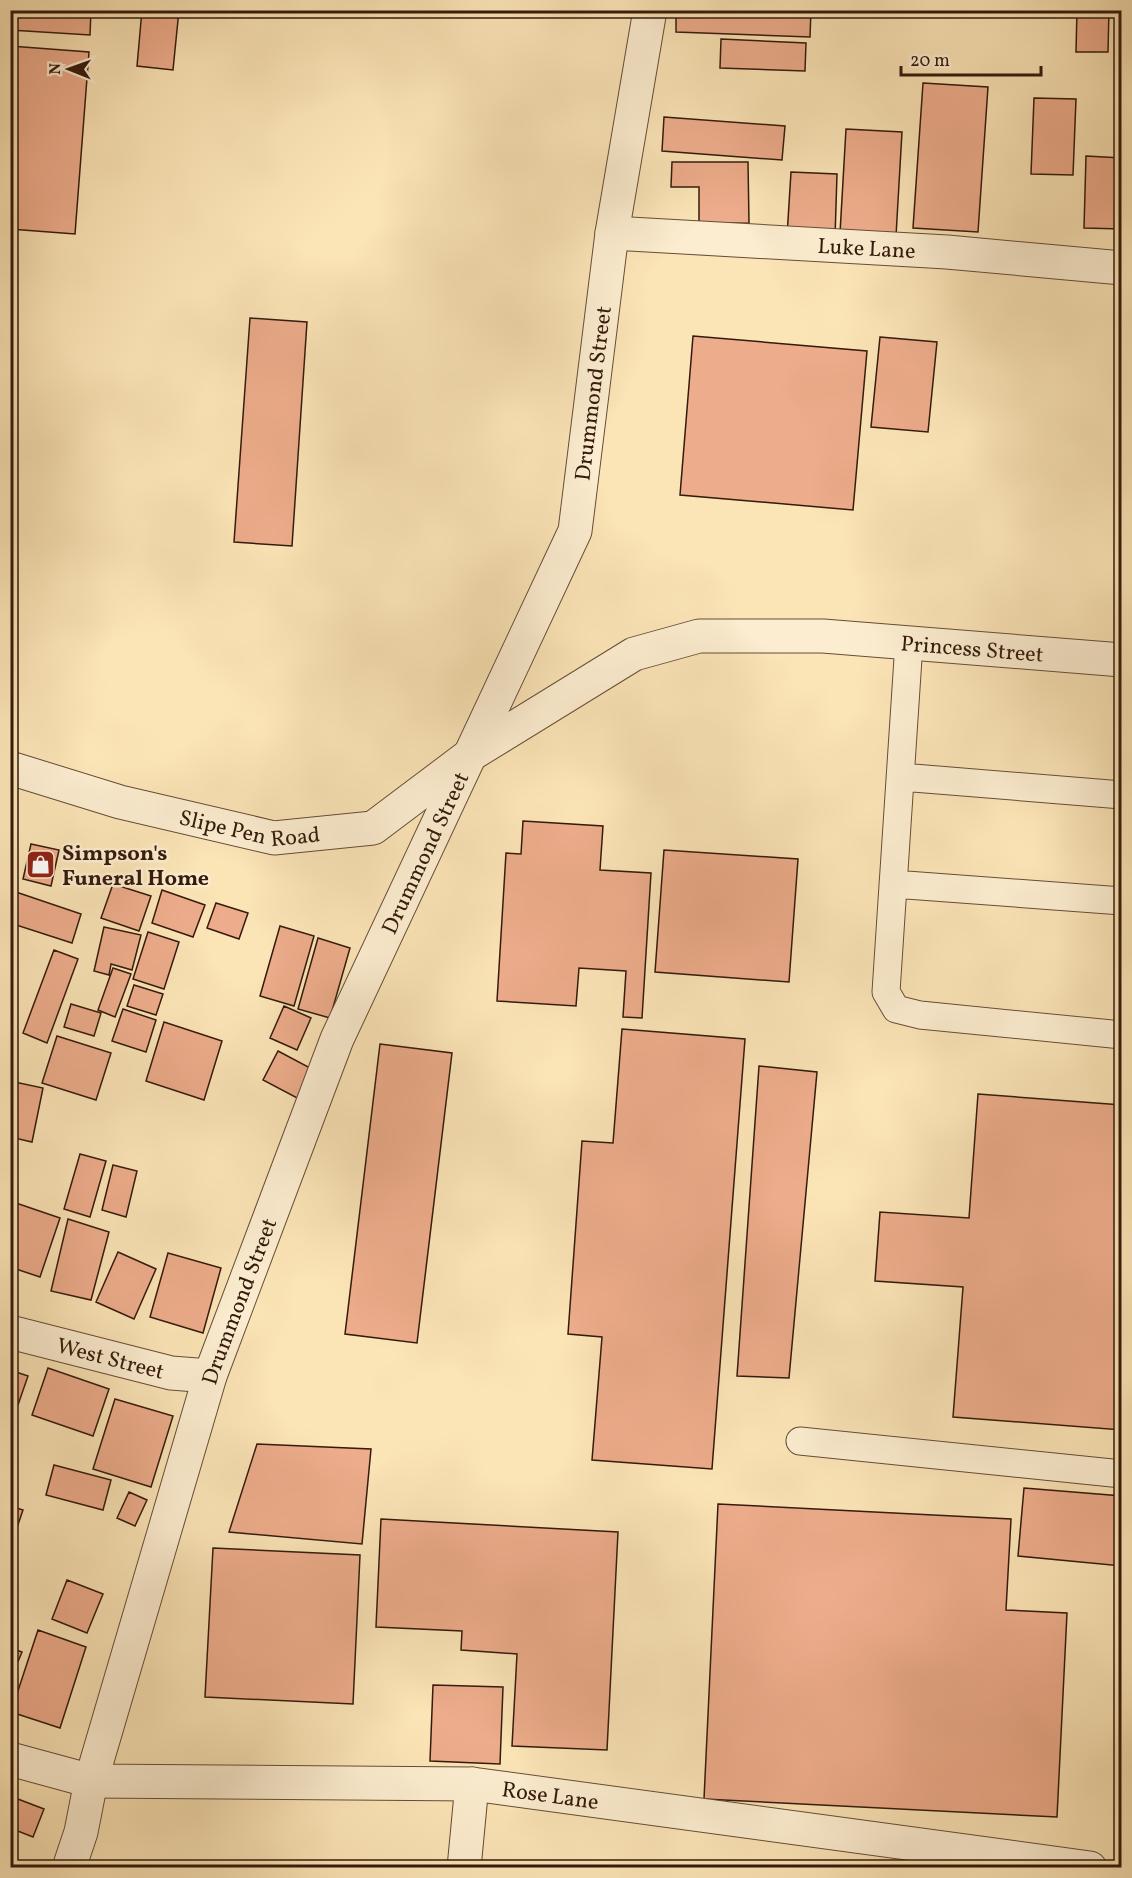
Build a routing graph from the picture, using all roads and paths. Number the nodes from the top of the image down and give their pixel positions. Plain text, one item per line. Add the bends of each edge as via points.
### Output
1 (650, 10) edge
2 (612, 233) junction
3 (1122, 268) edge
4 (823, 636) joint
5 (909, 643) junction
6 (1122, 660) edge
7 (470, 755) junction
8 (10, 768) edge
9 (901, 777) junction
10 (1122, 795) edge
11 (893, 884) junction
12 (1122, 901) edge
13 (1122, 1035) edge
14 (10, 1332) edge
15 (210, 1376) junction
16 (800, 1441) dead end
17 (1122, 1474) edge
18 (10, 1759) edge
19 (91, 1781) junction
20 (472, 1784) junction
21 (69, 1868) edge
22 (464, 1868) edge
23 (1090, 1868) edge

1 - 2 street, Drummond Street
2 - 3 street, Luke Lane via 947,252
2 - 7 street, Drummond Street via 575,531
4 - 5 street, Princess Street
4 - 7 street, Drummond Street via 699,636 634,654
5 - 6 street, Princess Street
5 - 9 lane
7 - 8 street, Slipe Pen Road via 373,828 274,838 120,801
7 - 15 street, Drummond Street via 337,1039
9 - 10 lane
9 - 11 lane
11 - 12 lane
11 - 13 lane via 886,992 896,1009 920,1015
14 - 15 street, West Street via 171,1373
15 - 19 street, Drummond Street
16 - 17 lane
18 - 19 street, Rose Lane
19 - 20 street, Rose Lane
19 - 21 street, Drummond Street
20 - 22 street
20 - 23 street, Rose Lane

